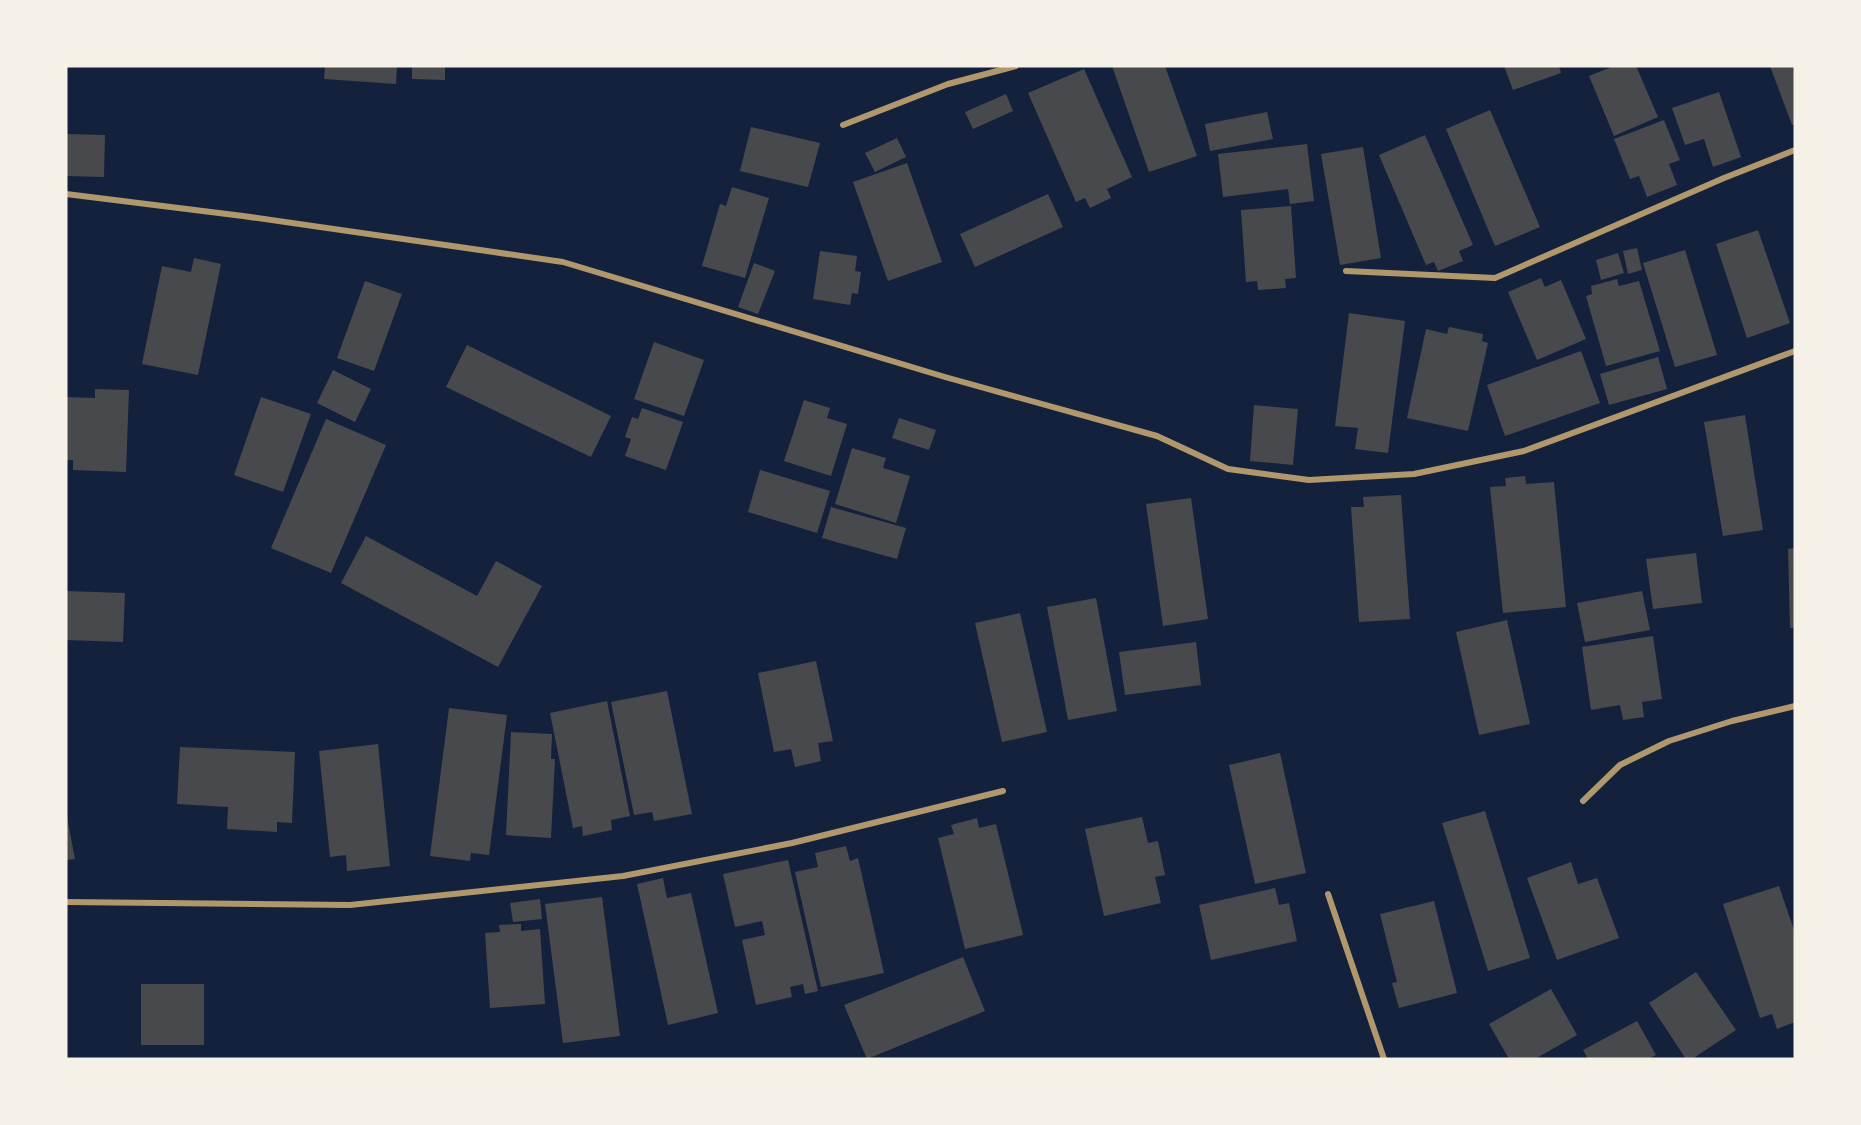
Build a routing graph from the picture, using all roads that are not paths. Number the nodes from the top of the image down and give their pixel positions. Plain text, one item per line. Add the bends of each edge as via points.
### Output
1 (1016, 66) edge
2 (843, 125) dead end
3 (1795, 150) edge
4 (66, 194) edge
5 (1346, 272) dead end
6 (1795, 351) edge
7 (1795, 706) edge
8 (1003, 792) dead end
9 (1583, 801) dead end
10 (1328, 894) dead end
11 (66, 902) edge
12 (1384, 1059) edge

1 - 2 street via 948,84
3 - 5 street via 1495,278
4 - 6 street via 563,262 1157,436 1228,469 1309,480 1414,474 1524,452
7 - 9 street via 1669,741 1620,765
8 - 11 street via 792,843 623,876 350,904
10 - 12 street

